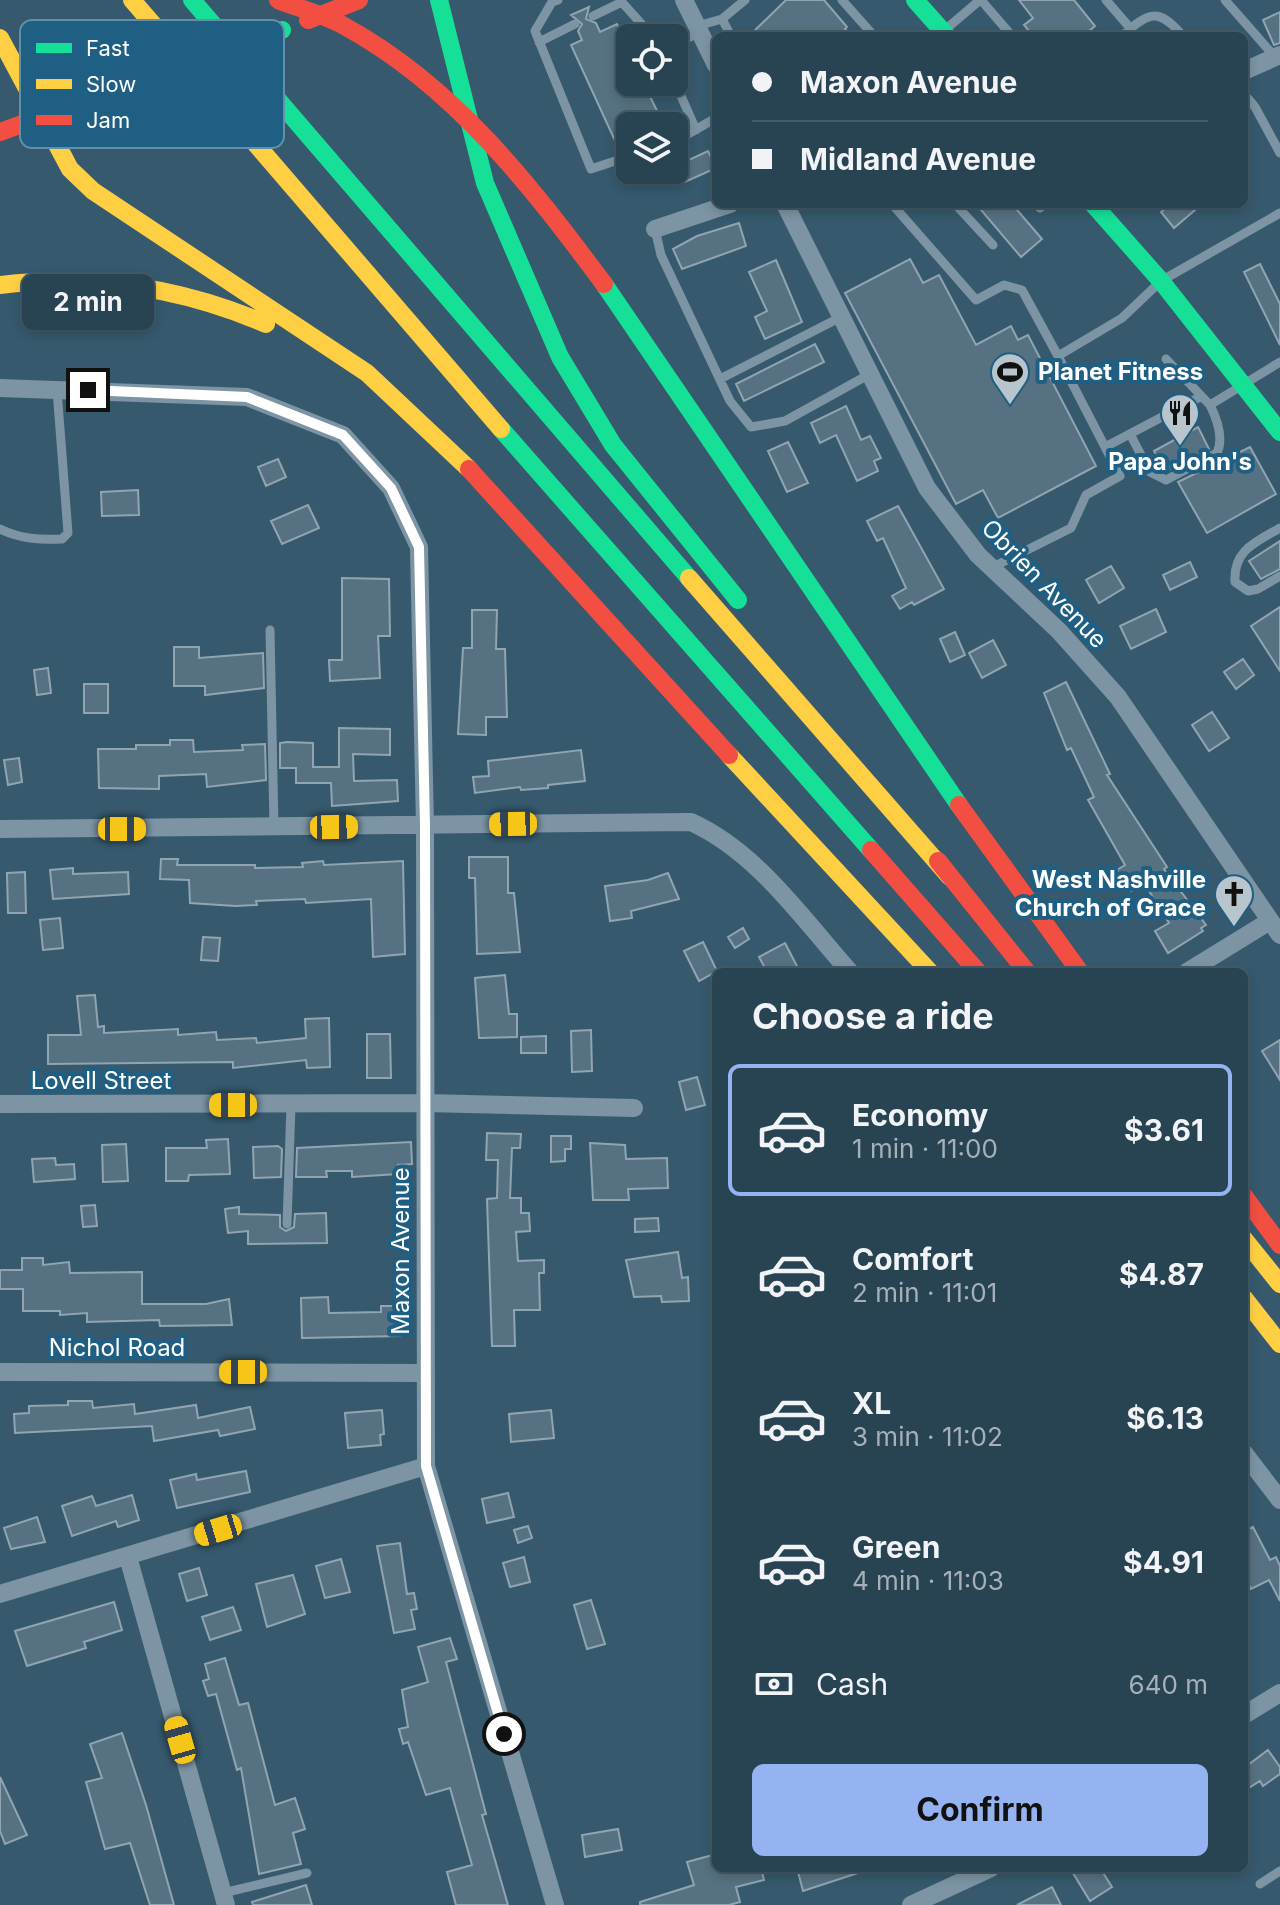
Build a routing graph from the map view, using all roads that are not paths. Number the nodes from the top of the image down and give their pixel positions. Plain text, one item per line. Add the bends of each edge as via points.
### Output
1 (132, 0) edge
2 (192, 0) edge
3 (278, 0) edge
4 (359, 0) edge
5 (439, 0) edge
6 (558, 0) edge
7 (684, 0) edge
8 (745, 0) edge
9 (842, 0) edge
10 (915, 0) edge
11 (980, 0) edge
12 (1106, 0) edge
13 (1225, 0) edge
14 (621, 1) edge
15 (593, 16) dead end
16 (722, 19) junction
17 (149, 20) edge
18 (209, 20) edge
19 (575, 24) dead end
20 (642, 24) edge
21 (284, 29) edge
22 (698, 29) junction
23 (729, 32) edge
24 (870, 32) edge
25 (943, 32) edge
26 (947, 32) edge
27 (1008, 32) edge
28 (1126, 32) edge
29 (1180, 32) edge
30 (688, 36) edge
31 (0, 38) edge
32 (539, 42) junction
33 (1278, 56) edge
34 (712, 57) edge
35 (1248, 69) edge
36 (20, 78) edge
37 (681, 96) edge
38 (1248, 99) edge
39 (284, 109) edge
40 (712, 120) edge
41 (20, 124) edge
42 (696, 130) junction
43 (0, 132) edge
44 (688, 134) edge
45 (58, 148) edge
46 (258, 148) edge
47 (1280, 153) edge
48 (616, 161) edge
49 (718, 208) edge
50 (787, 208) edge
51 (896, 208) edge
52 (959, 208) edge
53 (1097, 208) edge
54 (1280, 213) edge
55 (655, 229) joint
56 (993, 245) dead end
57 (1161, 281) junction
58 (0, 285) edge
59 (842, 317) junction
60 (1058, 356) junction
61 (1166, 359) dead end
62 (1280, 362) edge
63 (367, 373) junction
64 (870, 374) junction
65 (720, 379) junction
66 (1243, 383) junction
67 (0, 388) edge
68 (57, 389) junction
69 (1200, 397) junction
70 (1210, 405) junction
71 (1278, 426) edge
72 (1130, 434) junction
73 (1105, 447) junction
74 (1280, 528) edge
75 (0, 529) edge
76 (991, 568) junction
77 (1280, 576) edge
78 (751, 617) dead end
79 (270, 630) dead end
80 (770, 642) dead end
81 (425, 826) junction
82 (274, 828) junction
83 (0, 829) edge
84 (950, 877) junction
85 (1275, 928) edge
86 (846, 968) edge
87 (926, 968) edge
88 (974, 968) edge
89 (1024, 968) edge
90 (1077, 968) edge
91 (1195, 968) edge
92 (424, 1103) junction
93 (0, 1104) edge
94 (291, 1105) junction
95 (634, 1108) dead end
96 (1248, 1201) edge
97 (287, 1224) dead end
98 (1248, 1244) edge
99 (1280, 1245) edge
100 (1280, 1284) edge
101 (1248, 1305) edge
102 (1280, 1344) edge
103 (0, 1372) edge
104 (425, 1373) junction
105 (1248, 1458) edge
106 (426, 1466) junction
107 (1280, 1500) edge
108 (128, 1557) junction
109 (0, 1594) edge
110 (1280, 1693) edge
111 (1248, 1713) edge
112 (1280, 1871) edge
113 (982, 1872) edge
114 (307, 1873) dead end
115 (1260, 1884) dead end
116 (224, 1899) edge
117 (555, 1905) edge
118 (911, 1905) edge

1 - 17 main road
2 - 18 main road
3 - 90 main road, bridge via 345,26 433,84 525,177 604,284 931,767
4 - 21 main road, bridge
5 - 78 main road via 485,183 560,357 613,445
6 - 32 lane via 535,31
7 - 22 street
8 - 16 lane
9 - 24 lane
10 - 25 main road
11 - 26 lane
11 - 27 lane
12 - 28 lane
13 - 33 lane
14 - 15 lane
14 - 20 lane
16 - 22 lane
16 - 23 lane
19 - 32 lane
22 - 30 lane
22 - 34 street
28 - 29 lane via 1157,15
31 - 36 main road
32 - 48 lane via 591,169
33 - 35 street
37 - 42 lane
38 - 47 lane
39 - 84 main road
40 - 42 lane
41 - 43 main road
42 - 44 lane
45 - 63 main road via 93,191
46 - 88 main road
49 - 55 street
50 - 59 street, Obrien Avenue
51 - 60 lane via 976,300 1004,285 1022,290
52 - 56 lane
53 - 57 main road
54 - 57 lane
55 - 65 lane via 661,255
57 - 60 lane via 1122,318
57 - 66 main road
58 - 63 main road via 85,281 172,292 238,310
59 - 64 street, Obrien Avenue
59 - 65 lane
60 - 73 lane
61 - 69 lane
62 - 66 lane
63 - 87 main road via 452,450
64 - 65 lane via 785,421 751,427
64 - 76 street, Obrien Avenue via 927,488
66 - 70 lane
66 - 71 main road
67 - 68 street, Maxon Avenue
68 - 75 lane via 68,533 62,539 37,540
68 - 81 street, Maxon Avenue via 247,397 343,435 391,488 419,547
69 - 70 lane
69 - 72 lane
70 - 72 lane via 1217,419 1217,453 1166,480 1150,472
72 - 73 lane
73 - 76 lane via 1120,476 1086,495 1071,528
74 - 77 lane via 1243,550 1234,567 1235,582 1248,591
76 - 85 street, Obrien Avenue via 1059,631 1118,697
79 - 82 lane
80 - 84 main road
81 - 82 street
81 - 86 street via 691,822 722,836
81 - 92 street, Maxon Avenue
82 - 83 street
84 - 89 main road
85 - 91 street
92 - 94 street, Lovell Street
92 - 95 street, Lovell Street
92 - 104 street, Maxon Avenue
93 - 94 street, Lovell Street
94 - 97 lane
96 - 99 main road
98 - 100 main road
101 - 102 main road
103 - 104 street, Nichol Road
104 - 106 street, Maxon Avenue
105 - 107 street
106 - 108 street
106 - 117 street, Maxon Avenue
108 - 109 street
108 - 116 street
110 - 111 street
112 - 115 lane
113 - 118 street
114 - 116 lane

